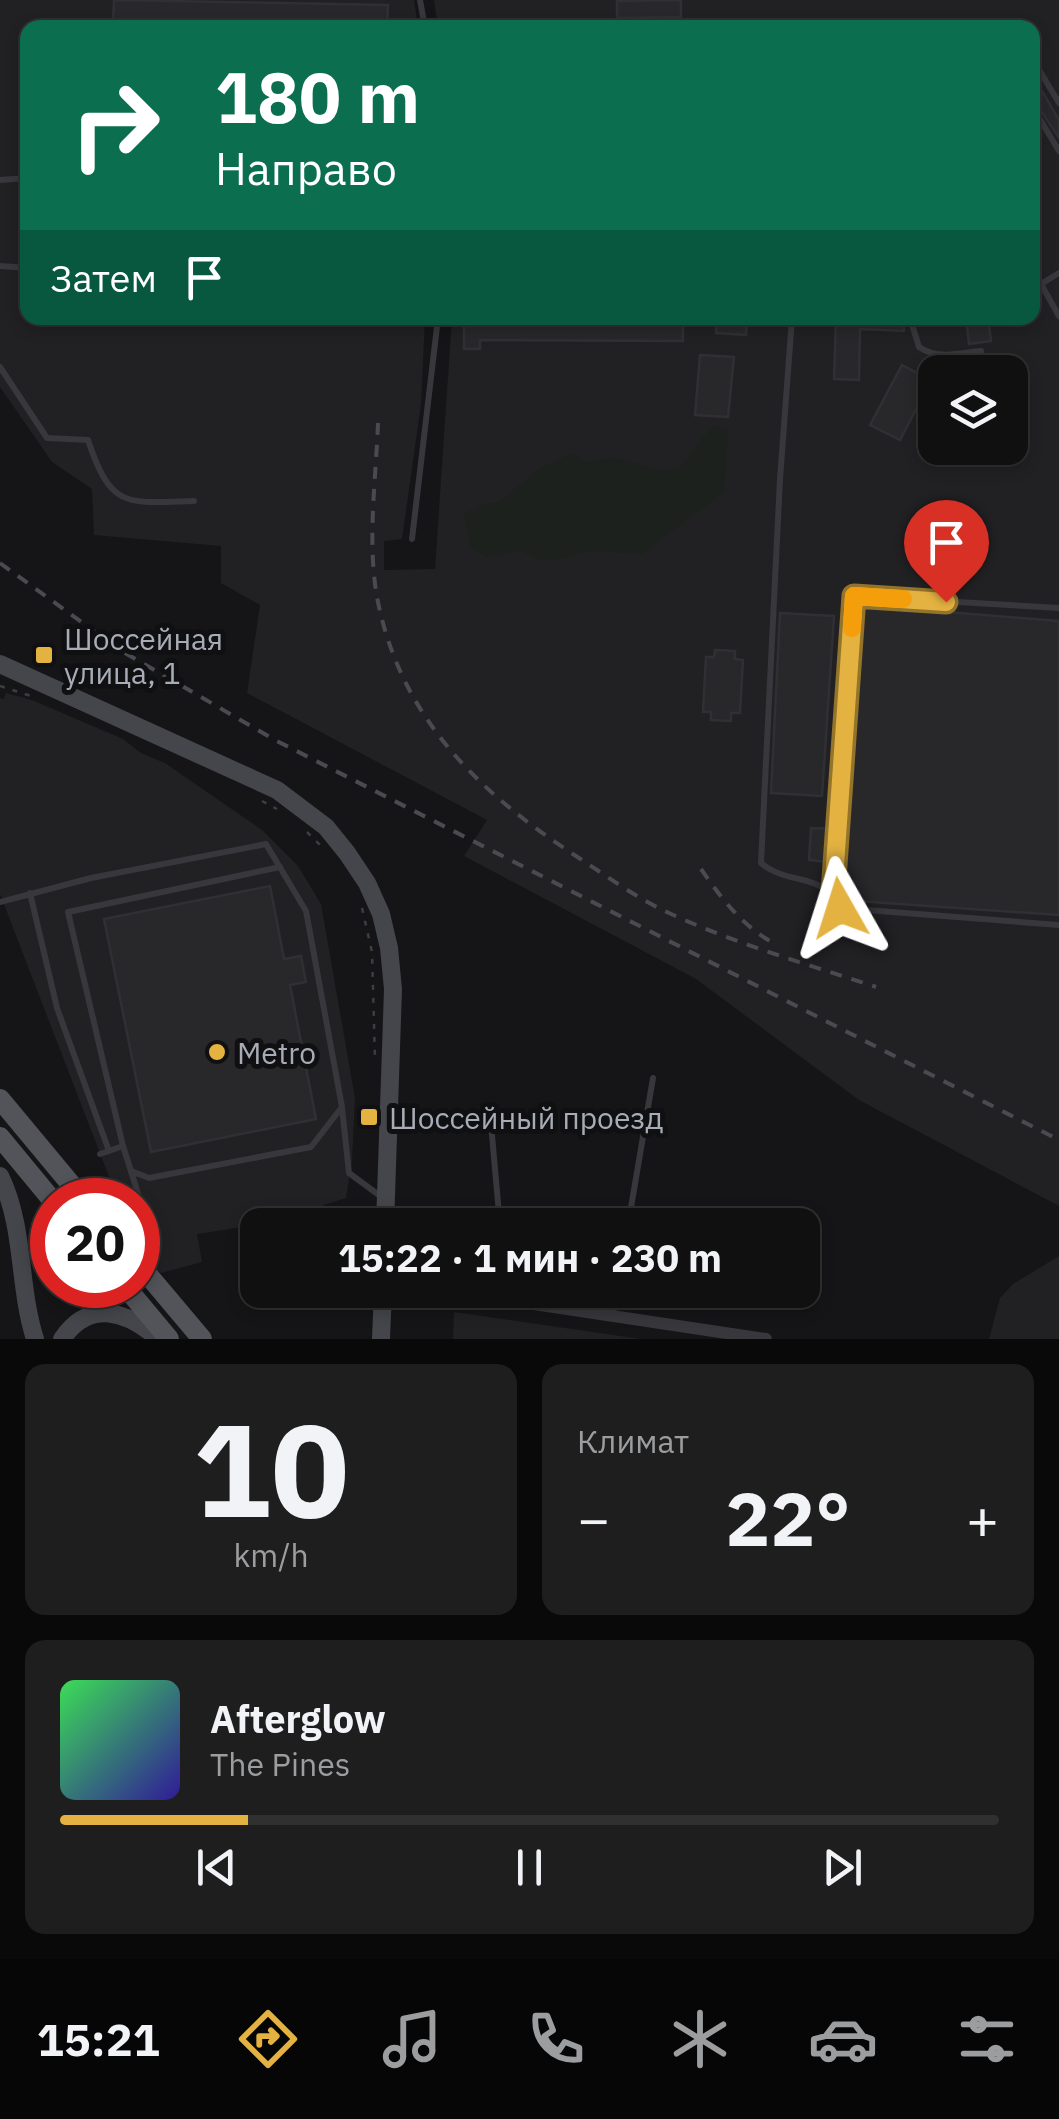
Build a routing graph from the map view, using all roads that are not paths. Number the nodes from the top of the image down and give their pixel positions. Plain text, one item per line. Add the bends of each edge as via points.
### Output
1 (1040, 71) edge
2 (1059, 103) edge
3 (1040, 119) edge
4 (1059, 151) edge
5 (1059, 273) edge
6 (1059, 316) edge
7 (437, 325) edge
8 (792, 325) edge
9 (912, 325) edge
10 (981, 351) dead end
11 (0, 367) edge
12 (194, 501) dead end
13 (412, 539) dead end
14 (1059, 608) edge
15 (0, 664) edge
16 (280, 867) junction
17 (30, 893) junction
18 (833, 893) junction
19 (0, 902) edge
20 (1059, 925) edge
21 (654, 1078) dead end
22 (0, 1099) edge
23 (342, 1106) junction
24 (491, 1124) dead end
25 (0, 1138) edge
26 (123, 1146) junction
27 (109, 1151) junction
28 (100, 1154) dead end
29 (131, 1171) junction
30 (0, 1176) edge
31 (34, 1178) edge
32 (66, 1178) edge
33 (133, 1178) edge
34 (386, 1200) junction
35 (386, 1208) edge
36 (498, 1208) edge
37 (631, 1208) edge
38 (160, 1289) edge
39 (144, 1308) edge
40 (382, 1308) edge
41 (572, 1308) edge
42 (614, 1308) edge
43 (612, 1316) junction
44 (34, 1339) edge
45 (62, 1339) edge
46 (159, 1339) edge
47 (170, 1339) edge
48 (202, 1339) edge
49 (381, 1339) edge
50 (766, 1339) edge

1 - 2 lane
3 - 4 lane
5 - 6 lane via 1041,284
7 - 13 lane
8 - 18 lane via 761,863
9 - 10 lane via 928,353
11 - 12 lane via 47,438 88,440 100,476 115,494
14 - 18 lane via 854,596
15 - 34 main road via 277,790 326,827 347,853 381,914 393,989
16 - 17 lane via 266,844
16 - 23 lane via 306,911
16 - 26 lane via 68,912
17 - 19 lane
17 - 27 lane via 57,1008
18 - 20 lane via 840,908
21 - 37 lane
22 - 32 main road
23 - 29 lane via 312,1147 149,1178
23 - 34 lane via 349,1173
24 - 36 lane
25 - 31 main road
26 - 27 lane
26 - 29 lane
27 - 28 lane
29 - 33 lane
30 - 44 main road via 16,1227
34 - 35 main road
38 - 48 main road
39 - 47 main road
40 - 49 main road
41 - 43 street
42 - 43 lane
43 - 50 street
45 - 46 main road via 81,1320 108,1313 127,1316

